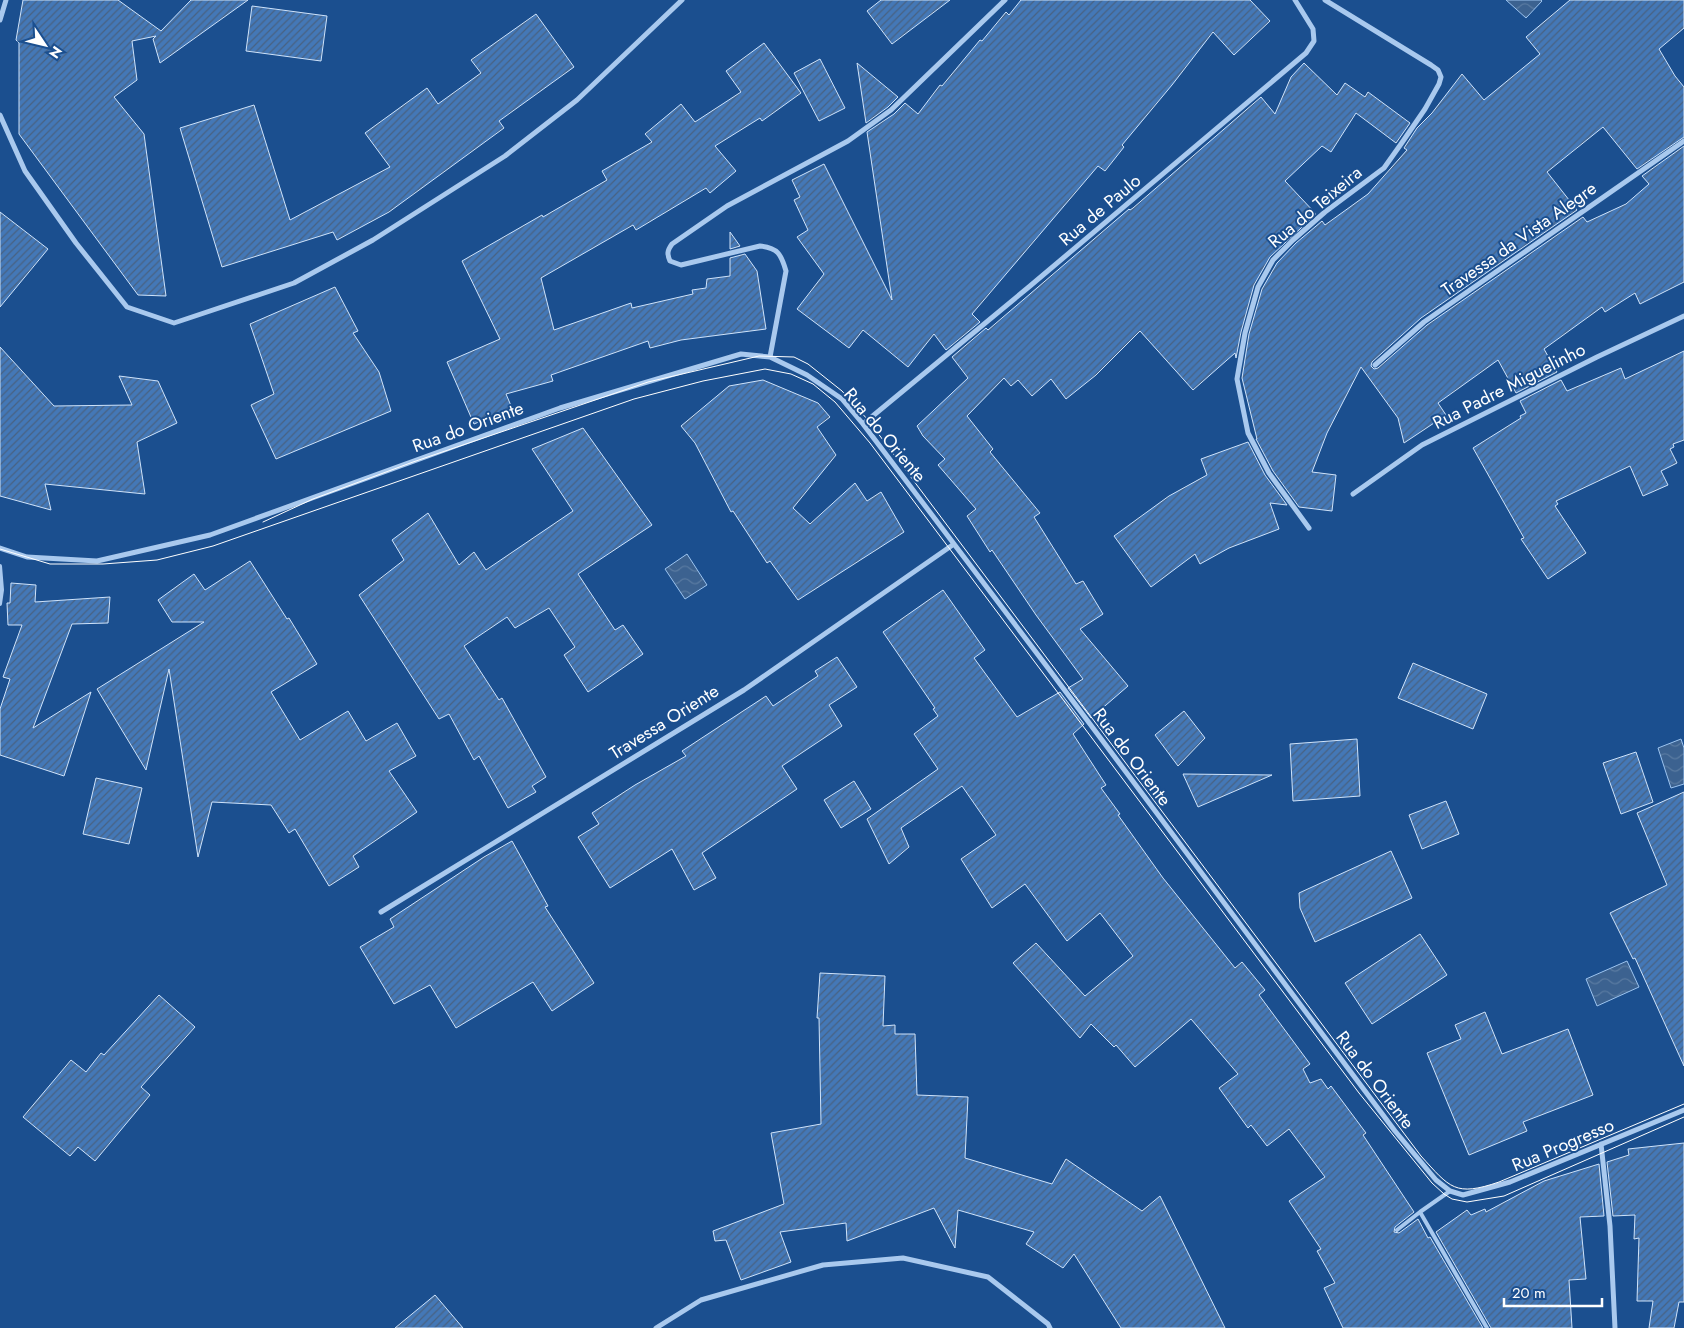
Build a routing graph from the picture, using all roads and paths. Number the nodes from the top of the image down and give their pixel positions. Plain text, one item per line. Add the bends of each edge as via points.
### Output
1 (6, 0) edge
2 (682, 0) edge
3 (1006, 0) edge
4 (1296, 0) edge
5 (1324, 0) edge
6 (0, 20) edge
7 (0, 115) edge
8 (1684, 141) edge
9 (1684, 316) edge
10 (770, 356) junction
11 (1375, 365) dead end
12 (863, 424) junction
13 (1353, 494) dead end
14 (1309, 528) dead end
15 (954, 544) junction
16 (0, 548) edge
17 (0, 566) edge
18 (0, 604) edge
19 (381, 912) dead end
20 (1684, 1110) edge
21 (1601, 1144) junction
22 (1450, 1191) junction
23 (1420, 1212) junction
24 (1397, 1230) dead end
25 (656, 1328) edge
26 (1050, 1328) edge
27 (1487, 1328) edge
28 (1615, 1328) edge

1 - 6 street
2 - 7 street via 577,100 489,167 372,240 294,283 174,323 127,307 76,243 25,170
3 - 10 street via 891,110 848,141 727,206 668,250 670,261 681,265 760,246 772,247 782,257 786,271
4 - 12 street, Rua de Paulo via 1313,29 1314,41 1306,53
5 - 14 street, Rua do Teixeira via 1438,70 1441,77 1425,108 1384,168 1293,240 1273,260 1258,287 1237,379 1248,433 1269,473
8 - 11 street, Travessa da Vista Alegre via 1424,322
9 - 13 street, Rua Padre Miguelinho via 1422,445
10 - 12 street, Rua do Oriente via 807,375 842,399
10 - 16 street, Rua do Oriente via 741,354 560,408 210,535 97,561 27,557
12 - 15 street, Rua do Oriente
15 - 19 street, Travessa Oriente via 744,690
15 - 22 street, Rua do Oriente via 1395,1131 1436,1180
17 - 18 lane
20 - 21 street, Rua Progresso
21 - 22 street, Rua Progresso via 1510,1182 1463,1195
21 - 28 street via 1610,1226
22 - 23 lane
23 - 24 lane
23 - 27 lane
25 - 26 street via 700,1300 823,1265 903,1258 988,1277

